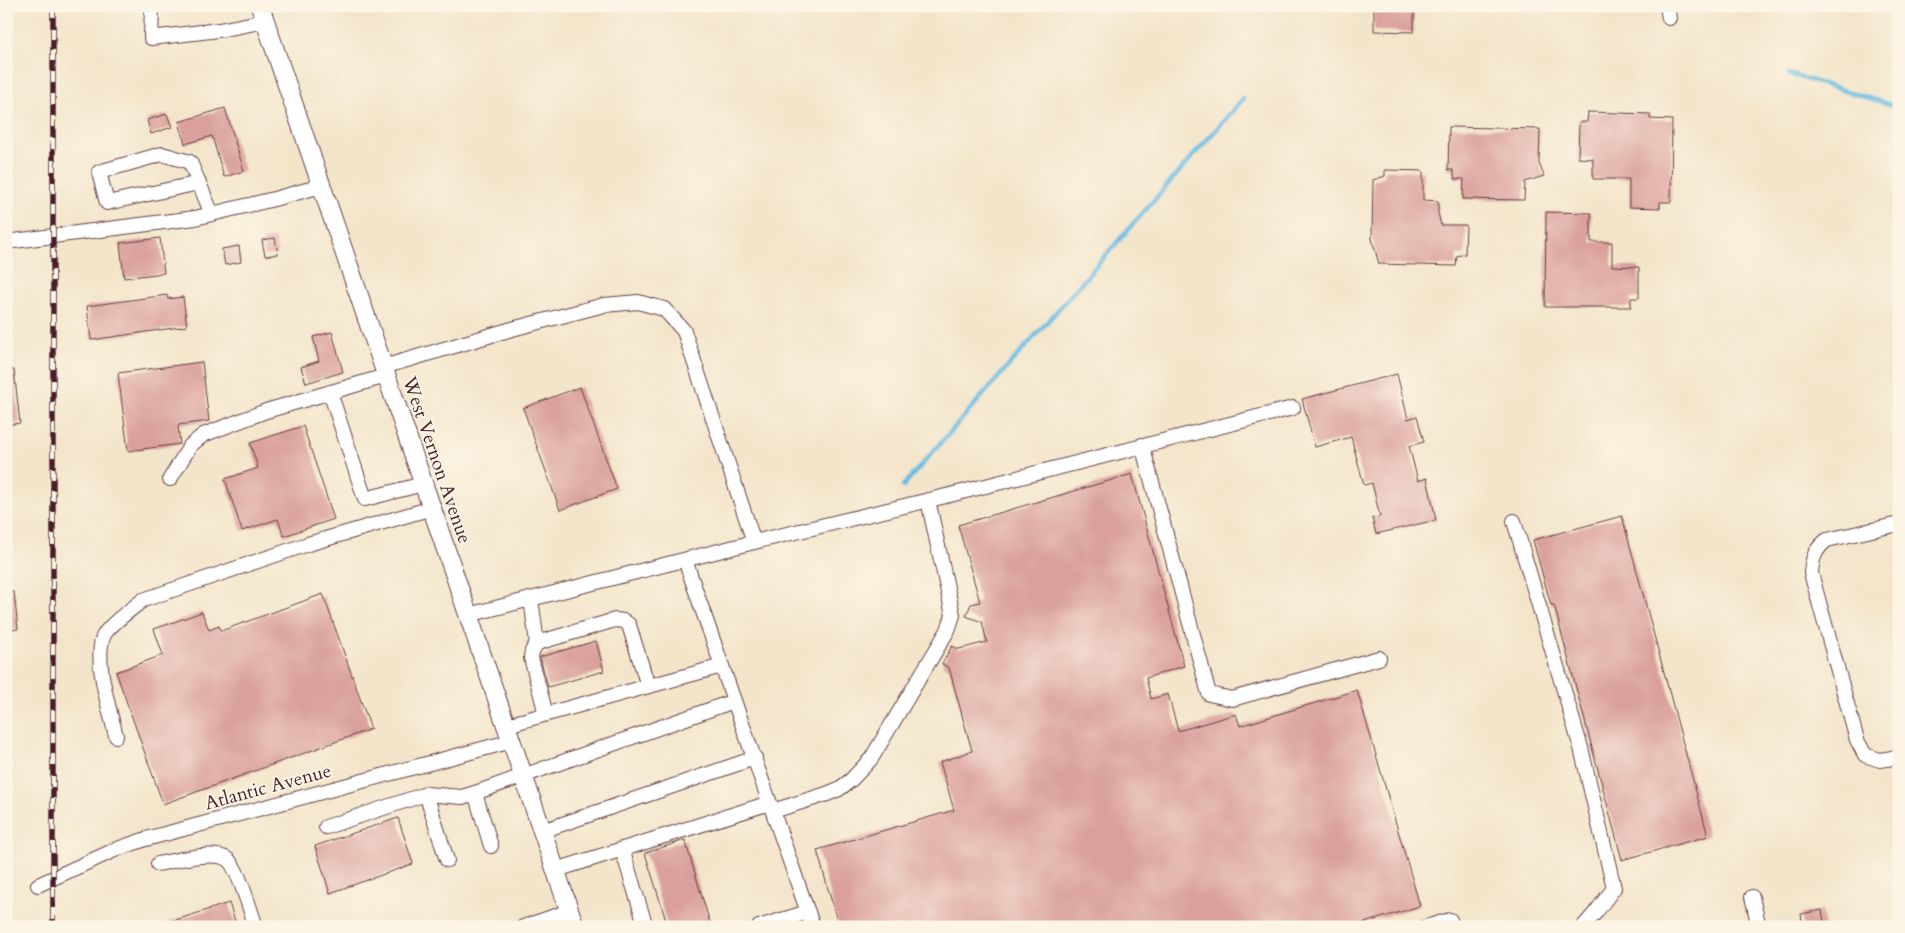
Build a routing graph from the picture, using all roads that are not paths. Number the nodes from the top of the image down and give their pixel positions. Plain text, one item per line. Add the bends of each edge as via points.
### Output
1 (152, 6) edge
2 (262, 14) edge
3 (199, 183) junction
4 (321, 186) junction
5 (212, 214) junction
6 (6, 242) edge
7 (385, 372) junction
8 (330, 392) junction
9 (1293, 408) dead end
10 (1142, 446) junction
11 (170, 479) dead end
12 (423, 484) junction
13 (928, 500) junction
14 (432, 508) junction
15 (1514, 521) dead end
16 (1899, 524) edge
17 (754, 542) junction
18 (685, 560) junction
19 (531, 599) junction
20 (468, 615) junction
21 (537, 643) junction
22 (1379, 658) dead end
23 (722, 666) junction
24 (648, 686) junction
25 (734, 701) junction
26 (546, 714) junction
27 (509, 733) junction
28 (116, 736) dead end
29 (1899, 757) edge
30 (754, 758) junction
31 (524, 776) junction
32 (475, 793) junction
33 (426, 794) junction
34 (772, 807) junction
35 (326, 827) dead end
36 (542, 831) junction
37 (491, 846) dead end
38 (622, 849) junction
39 (447, 860) dead end
40 (158, 864) dead end
41 (556, 870) junction
42 (38, 885) dead end
43 (1752, 897) dead end
44 (808, 912) junction
45 (572, 919) edge
46 (256, 927) edge
47 (523, 927) edge
48 (646, 927) edge
49 (759, 927) edge
50 (814, 927) edge
51 (1426, 927) edge
52 (1452, 927) edge
53 (1582, 927) edge
54 (1759, 927) edge

1 - 2 street via 152,38 218,30
2 - 4 main road, West Vernon Avenue
3 - 3 street via 190,162 162,154 99,172 107,203
3 - 5 street
4 - 5 street
4 - 7 main road, West Vernon Avenue
5 - 6 street
7 - 8 street
7 - 12 main road, West Vernon Avenue
7 - 17 street via 512,329 604,305 638,302 664,308 684,331
8 - 11 street via 203,434 190,446
8 - 12 street via 365,499
9 - 10 street
10 - 13 street
10 - 22 street via 1209,694 1232,699
12 - 14 main road, West Vernon Avenue
13 - 17 street
13 - 34 street via 953,616 948,630 871,759 851,780 827,794
14 - 20 main road, West Vernon Avenue
14 - 28 street via 308,544 143,600 103,636 100,667
15 - 53 street via 1581,748 1614,888
16 - 29 street via 1827,540 1812,559 1811,573 1857,740 1865,755 1880,760
17 - 18 street
18 - 19 street
18 - 23 street
19 - 20 street
19 - 21 street
20 - 27 main road, West Vernon Avenue
21 - 24 street via 615,620 624,621 628,624
21 - 26 street via 531,658
23 - 24 street, Atlantic Avenue
23 - 25 street
24 - 26 street, Atlantic Avenue
25 - 30 street
25 - 31 street
26 - 27 street, Atlantic Avenue
27 - 31 main road, West Vernon Avenue
27 - 42 street, Atlantic Avenue via 146,839
30 - 34 street
30 - 36 street
31 - 32 street
31 - 36 main road, West Vernon Avenue
32 - 33 street via 462,797
32 - 37 street
33 - 35 street
33 - 39 street
34 - 38 street
34 - 44 street
36 - 41 main road, West Vernon Avenue
38 - 41 street
38 - 48 street
40 - 46 street via 212,856 227,859 235,869
41 - 45 main road, West Vernon Avenue
43 - 54 street
44 - 49 street
44 - 50 street
45 - 47 street
51 - 52 street via 1450,920

